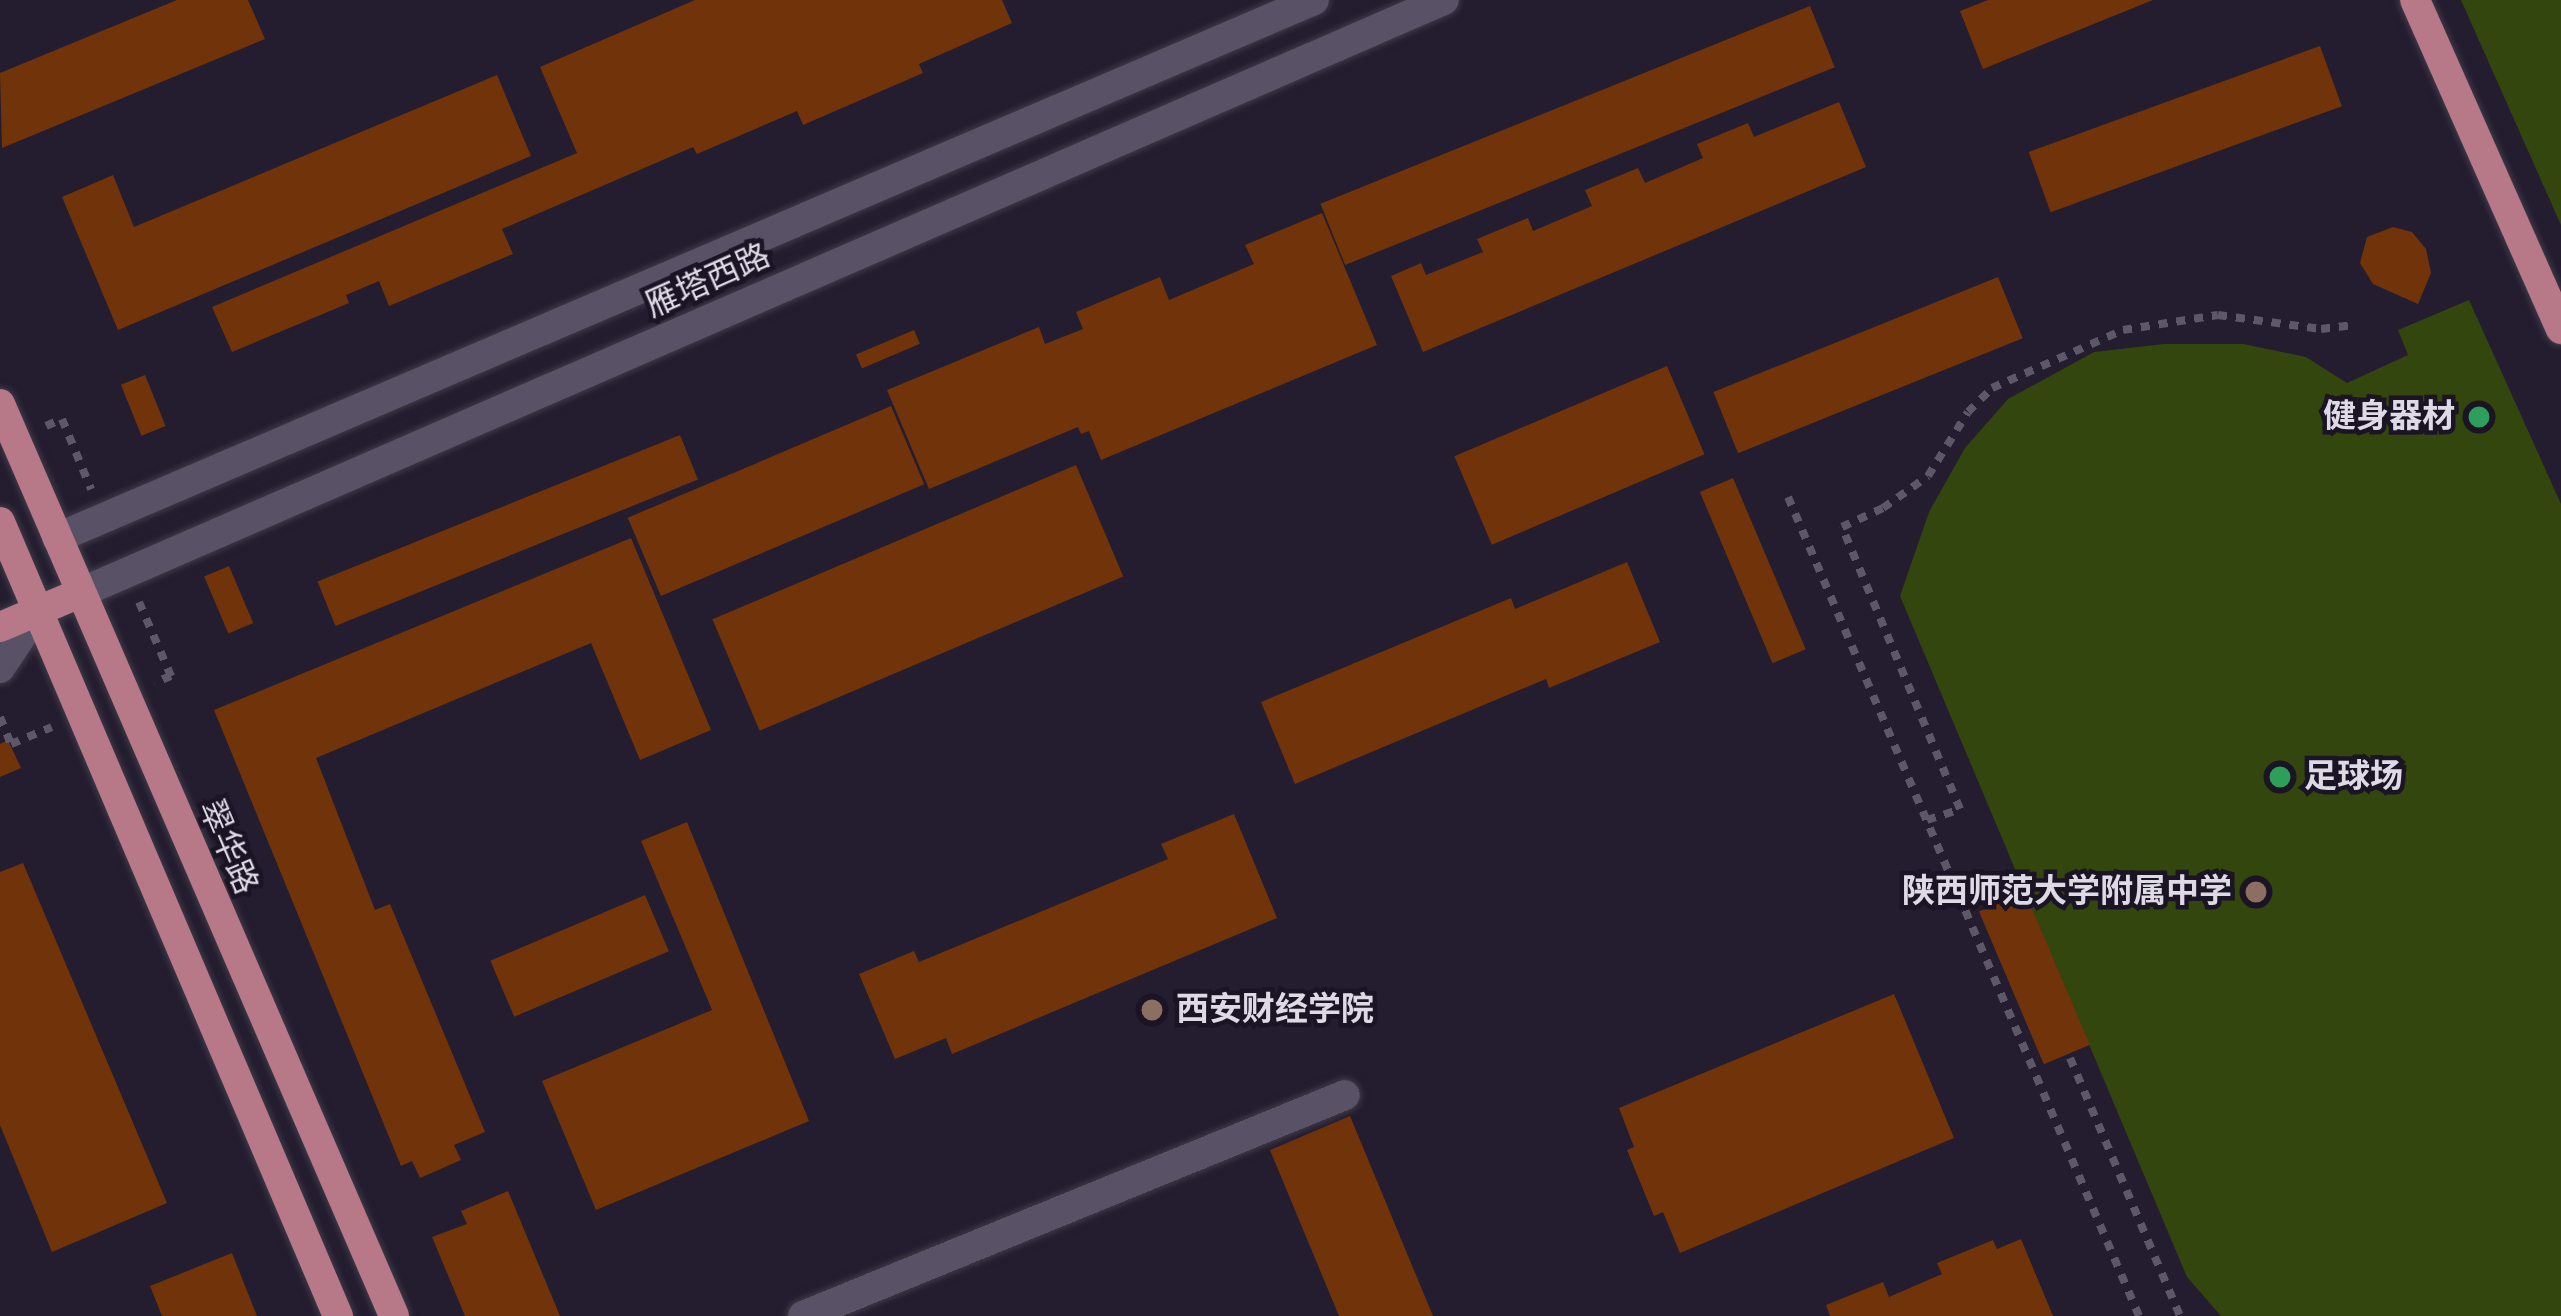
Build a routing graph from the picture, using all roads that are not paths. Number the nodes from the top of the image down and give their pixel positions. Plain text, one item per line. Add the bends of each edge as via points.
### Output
1 (1314, 0) edge
2 (1444, 0) edge
3 (2414, 0) edge
4 (2561, 328) edge
5 (0, 404) edge
6 (0, 522) edge
7 (57, 538) junction
8 (5, 556) edge
9 (80, 593) junction
10 (38, 611) junction
11 (0, 628) edge
12 (0, 668) edge
13 (1345, 1096) dead end
14 (338, 1316) edge
15 (394, 1316) edge
16 (803, 1316) edge

1 - 7 street, 雁塔西路
2 - 9 street, 雁塔西路
3 - 4 main road
5 - 7 main road, 翠华路
6 - 8 main road
7 - 8 main road, 雁塔西路
7 - 9 main road, 翠华路
8 - 10 main road
9 - 10 main road, 雁塔西路
9 - 15 main road, 翠华路
10 - 11 main road, 雁塔西路
10 - 12 street
10 - 14 main road
13 - 16 street

